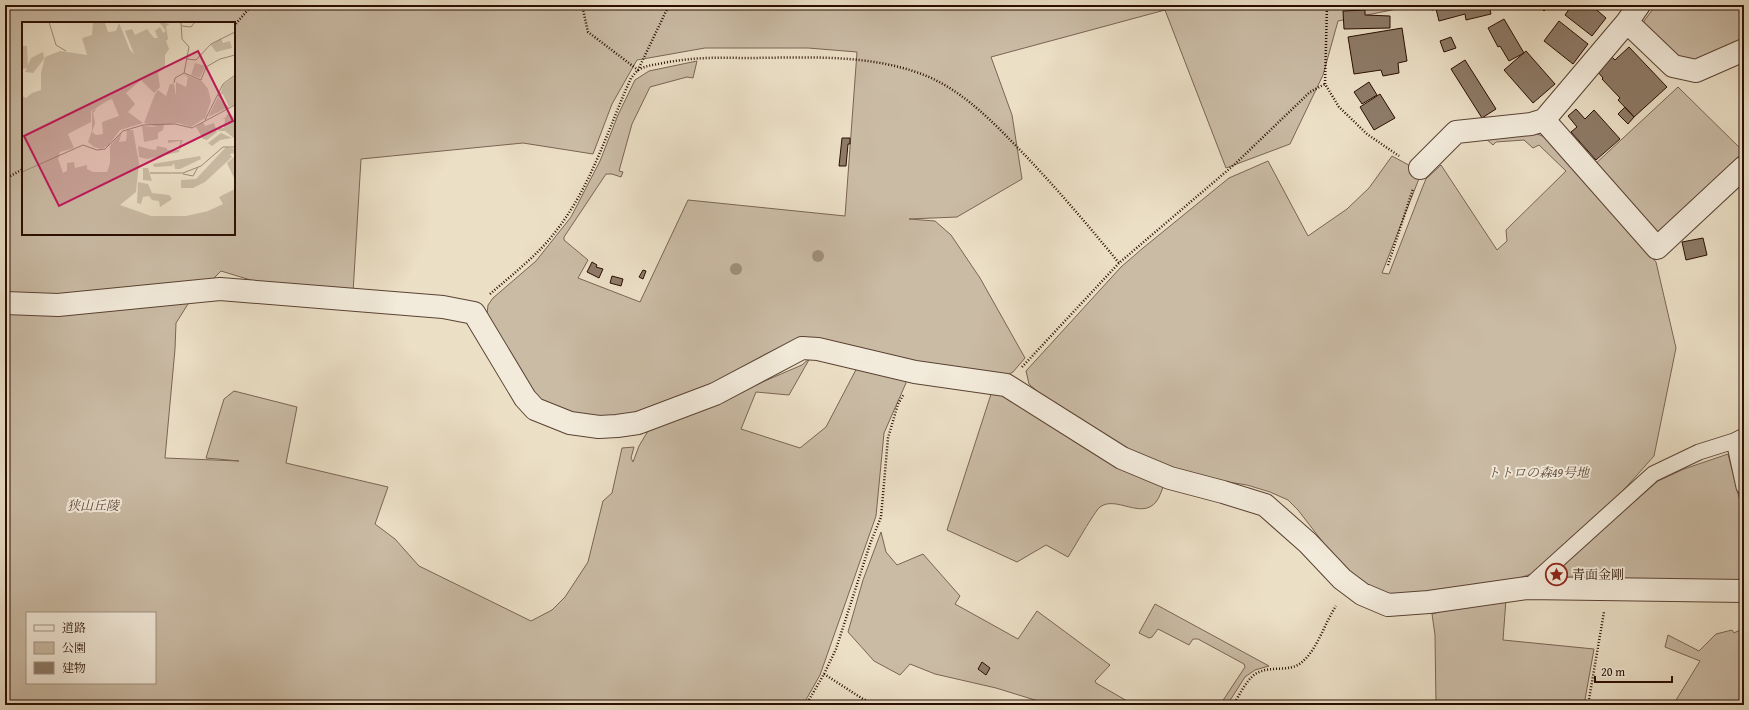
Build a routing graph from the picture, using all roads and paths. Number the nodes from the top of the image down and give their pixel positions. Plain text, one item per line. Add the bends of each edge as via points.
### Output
1 (252, 5) edge
2 (582, 5) edge
3 (669, 5) edge
4 (1327, 5) edge
5 (1639, 5) edge
6 (1627, 22) junction
7 (235, 25) edge
8 (1744, 50) edge
9 (638, 70) junction
10 (1325, 84) junction
11 (1544, 120) junction
12 (1744, 167) edge
13 (1420, 168) junction
14 (22, 170) edge
15 (5, 179) edge
16 (1119, 262) junction
17 (1388, 265) dead end
18 (5, 303) edge
19 (474, 313) junction
20 (915, 372) junction
21 (1006, 385) junction
22 (1739, 438) edge
23 (1744, 487) edge
24 (1352, 586) junction
25 (1527, 588) junction
26 (1608, 590) junction
27 (1744, 591) edge
28 (824, 674) junction
29 (806, 705) edge
30 (876, 705) edge
31 (1233, 705) edge
32 (1588, 705) edge

1 - 7 path
2 - 9 path via 588,32
3 - 9 path
4 - 10 path
5 - 6 street
6 - 8 street via 1673,66 1696,71
6 - 11 street
9 - 16 path via 647,66 708,57 845,58 873,62 926,76 955,91 997,126 1050,181
9 - 19 path via 631,78 587,180 568,215 543,247 485,299
10 - 13 path via 1339,107 1367,134
10 - 16 path via 1310,92 1234,164
11 - 12 street via 1657,248
11 - 13 street via 1531,124 1456,132
13 - 17 path
14 - 15 path
16 - 21 path
18 - 19 street via 58,305 220,289 443,307
19 - 20 street via 524,398 535,409 570,423 599,427 638,423 715,394 802,348 818,349
20 - 21 street
20 - 28 path via 898,404 888,438 881,517 836,649
21 - 24 street via 1122,458 1170,478 1265,505
22 - 23 lane
22 - 25 lane via 1699,452 1653,474
24 - 25 street via 1362,594 1388,605
24 - 31 path via 1335,608 1310,653 1301,662 1293,667 1260,672 1251,677
25 - 26 street
26 - 27 street
26 - 32 path
28 - 29 path
28 - 30 path

